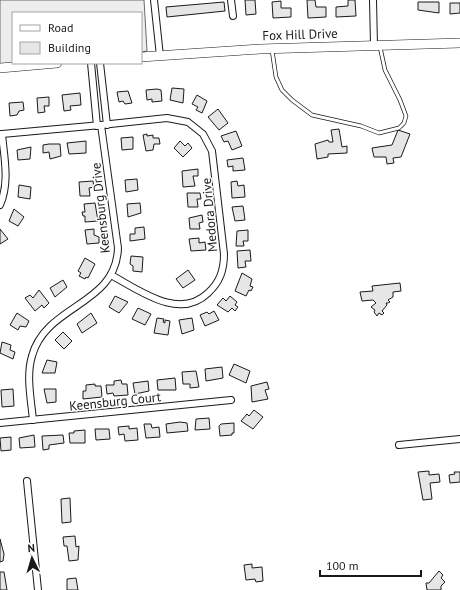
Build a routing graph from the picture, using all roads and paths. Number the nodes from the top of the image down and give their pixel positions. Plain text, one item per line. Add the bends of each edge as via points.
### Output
1 (154, 0) edge
2 (231, 0) edge
3 (373, 0) edge
4 (233, 16) dead end
5 (460, 43) edge
6 (377, 45) junction
7 (272, 48) junction
8 (160, 56) junction
9 (142, 57) edge
10 (46, 64) edge
11 (91, 64) edge
12 (100, 64) edge
13 (0, 68) edge
14 (102, 125) junction
15 (1, 134) edge
16 (0, 205) edge
17 (111, 275) junction
18 (231, 400) dead end
19 (33, 420) junction
20 (0, 423) edge
21 (460, 439) edge
22 (399, 445) dead end
23 (27, 482) dead end
24 (38, 590) edge

1 - 8 street
2 - 4 street
3 - 6 street
5 - 6 street, Fox Hill Drive
6 - 7 street, Fox Hill Drive
6 - 7 lane via 385,70 406,116 399,128 379,134 361,126 312,115 292,100 282,90 276,77
7 - 8 street, Fox Hill Drive
8 - 9 street, Fox Hill Drive
10 - 13 street
11 - 14 street, Keensburg Drive
12 - 14 street, Keensburg Drive
14 - 15 street, Medora Drive
14 - 17 street, Keensburg Drive via 118,248
14 - 17 street, Medora Drive via 171,118 188,122 203,134 211,146 214,157 224,254 222,270 215,287 201,299 186,304 162,302
15 - 16 street via 6,180
17 - 19 street, Keensburg Drive via 100,290 53,322 37,342 29,368
18 - 19 street, Keensburg Court
19 - 20 street, Keensburg Court
21 - 22 street
23 - 24 street

